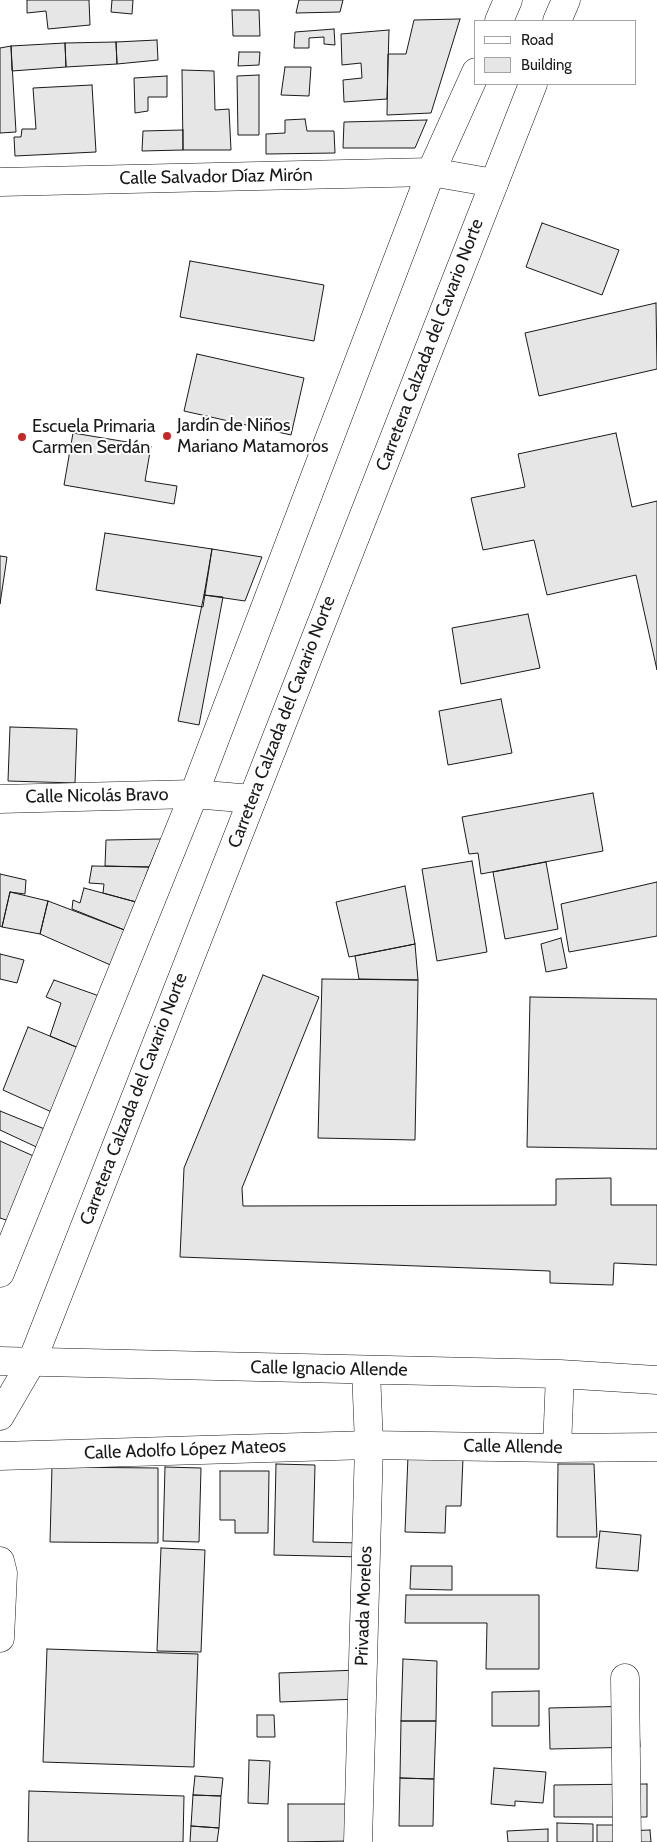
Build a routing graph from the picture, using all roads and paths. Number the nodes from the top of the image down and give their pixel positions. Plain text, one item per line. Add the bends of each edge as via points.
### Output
1 (508, 0) edge
2 (566, 0) edge
3 (499, 20) edge
4 (557, 20) edge
5 (474, 76) edge
6 (533, 85) edge
7 (431, 172) junction
8 (0, 182) edge
9 (494, 183) junction
10 (194, 794) junction
11 (0, 799) edge
12 (252, 799) junction
13 (0, 1273) edge
14 (0, 1361) edge
15 (32, 1361) junction
16 (366, 1370) junction
17 (560, 1374) junction
18 (657, 1380) edge
19 (0, 1416) edge
20 (369, 1444) junction
21 (657, 1447) edge
22 (557, 1448) junction
23 (0, 1456) edge
24 (0, 1561) edge
25 (0, 1638) edge
26 (625, 1678) dead end
27 (358, 1842) edge
28 (627, 1842) edge

1 - 3 street
2 - 4 street
5 - 7 street
6 - 9 street, Carretera Calzada del Cavario Norte
7 - 8 street, Calle Salvador Díaz Mirón
7 - 9 street, Calle Salvador Díaz Mirón
7 - 10 street
9 - 12 street, Carretera Calzada del Cavario Norte
10 - 11 street, Calle Nicolás Bravo
10 - 12 street, Calle Nicolás Bravo
10 - 13 street
12 - 15 street, Carretera Calzada del Cavario Norte
14 - 15 street, Calle Ignacio Allende
15 - 16 street, Calle Ignacio Allende
15 - 19 street, Carretera Calzada del Cavario Norte
16 - 17 street, Calle Ignacio Allende
16 - 20 street, Privada Morelos
17 - 18 street, Calle Ignacio Allende
17 - 22 street
20 - 22 street, Calle Allende
20 - 23 street, Calle Adolfo López Mateos
20 - 27 street, Privada Morelos
21 - 22 street, Calle Allende
24 - 25 street via 3,1573
26 - 28 street

